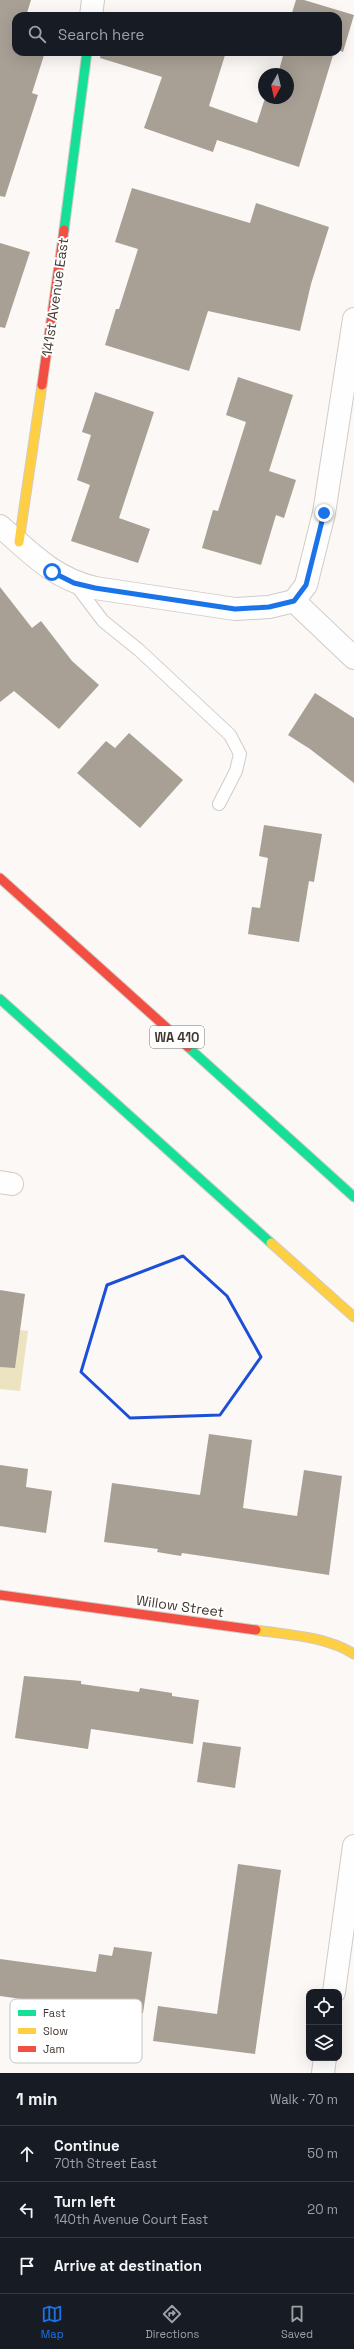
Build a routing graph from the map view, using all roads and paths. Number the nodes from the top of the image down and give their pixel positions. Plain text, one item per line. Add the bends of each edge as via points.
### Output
1 (93, 0) edge
2 (92, 12) edge
3 (86, 56) edge
4 (354, 319) edge
5 (0, 526) edge
6 (18, 542) junction
7 (74, 583) junction
8 (294, 601) junction
9 (354, 658) edge
10 (219, 804) dead end
11 (0, 878) edge
12 (0, 999) edge
13 (354, 1197) edge
14 (354, 1317) edge
15 (0, 1596) edge
16 (354, 1654) edge
17 (354, 1846) edge
18 (334, 1989) edge
19 (325, 2061) edge
20 (323, 2073) edge

1 - 2 street
3 - 6 main road, 141st Avenue East via 56,289
4 - 8 street via 324,513 306,585
5 - 6 street
6 - 7 street via 52,572
7 - 8 street via 235,609 269,607
7 - 10 lane via 104,621 230,735 240,754 236,771
8 - 9 street
11 - 13 main road, WA 410
12 - 14 main road
15 - 16 main road, Willow Street via 317,1640 339,1644
17 - 18 street
19 - 20 street

